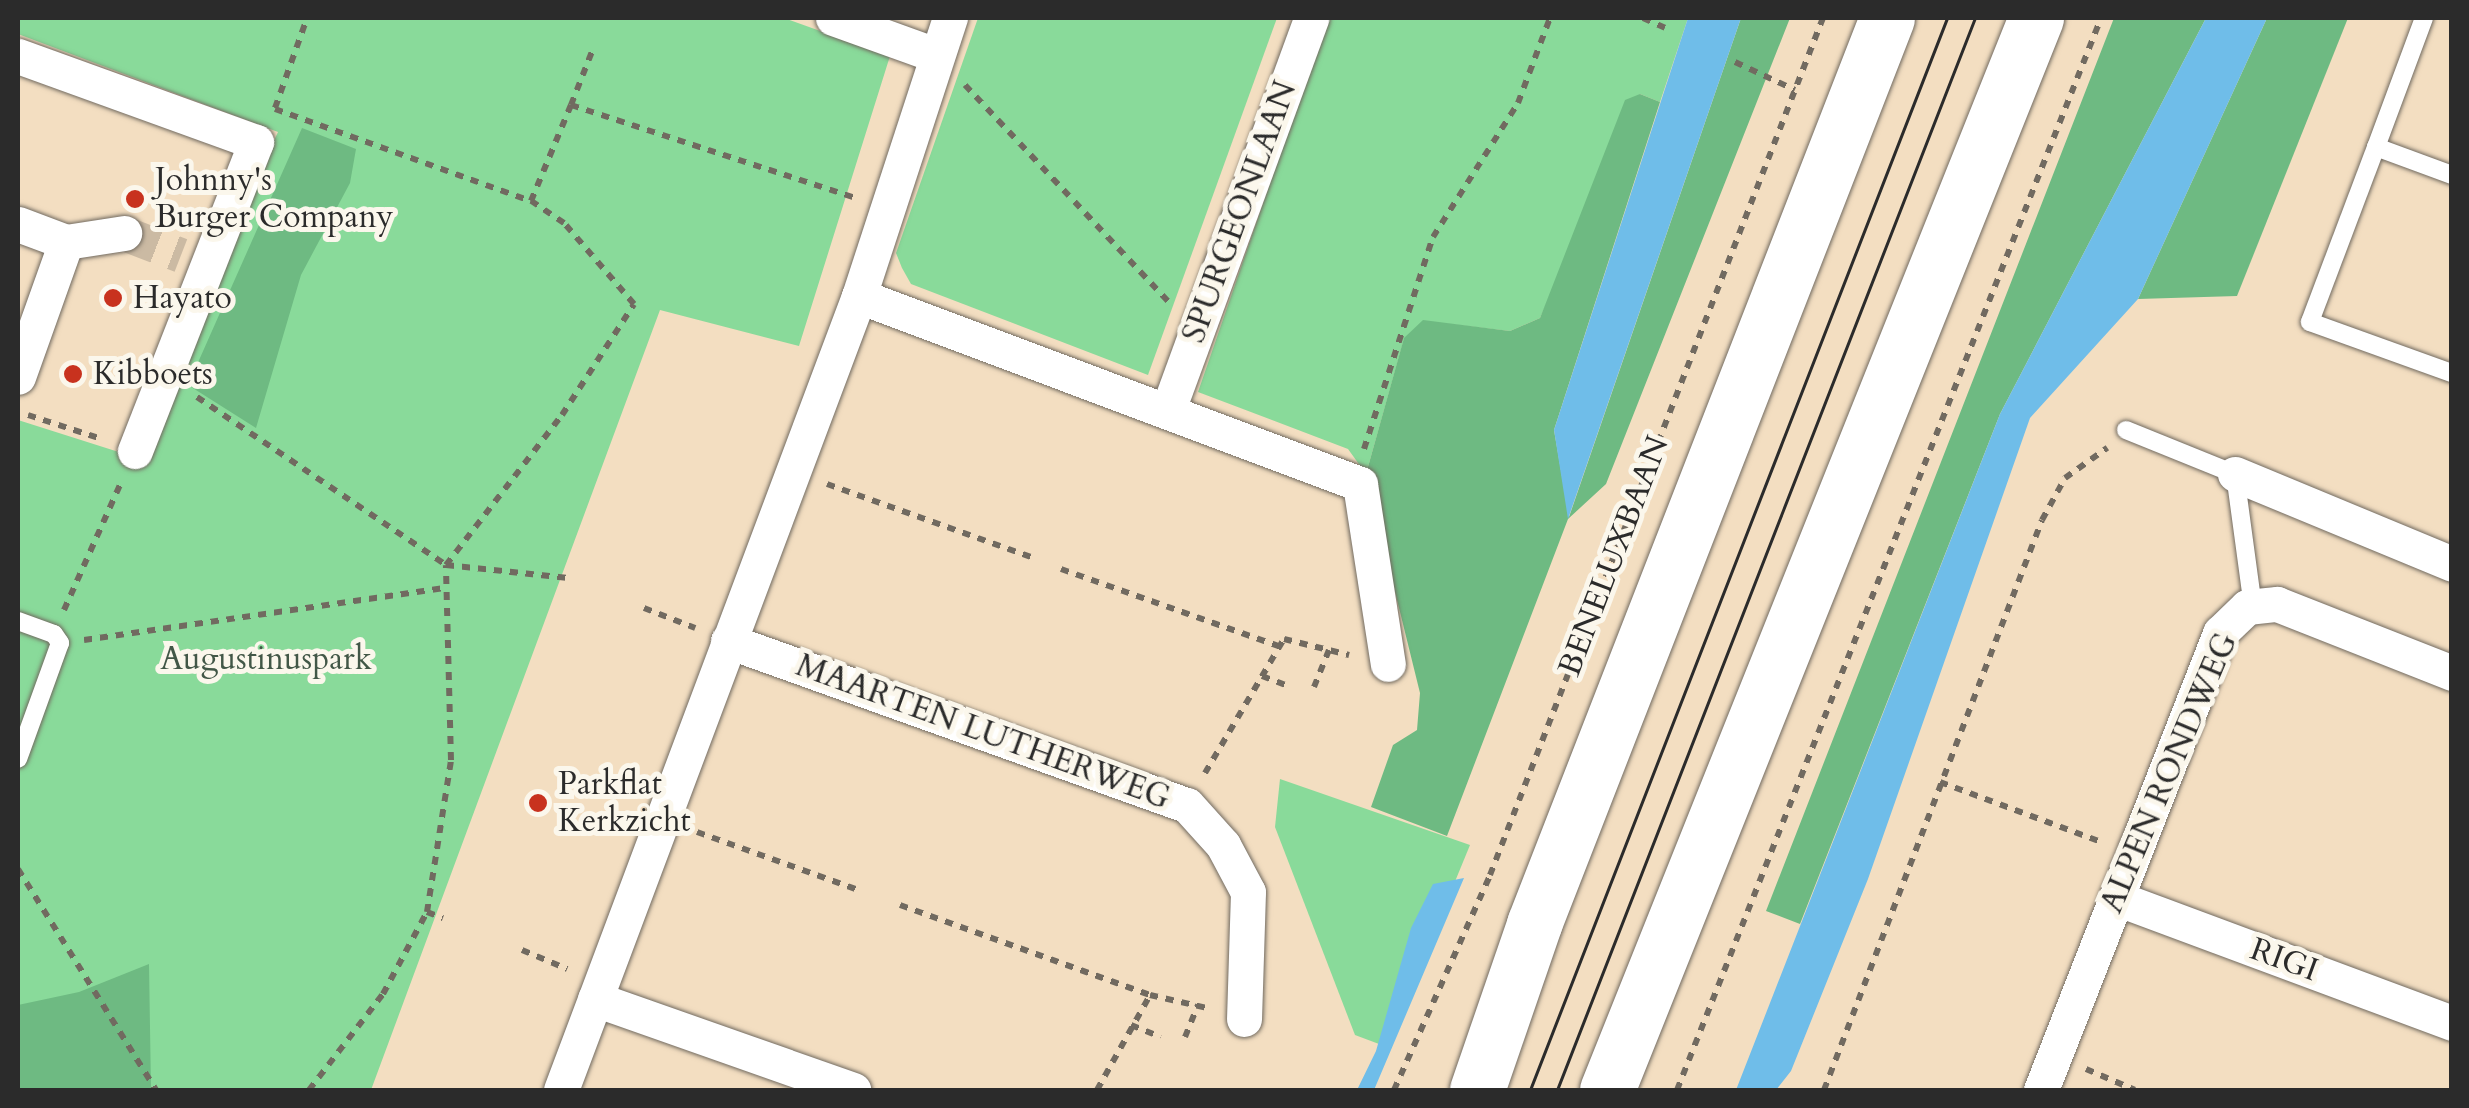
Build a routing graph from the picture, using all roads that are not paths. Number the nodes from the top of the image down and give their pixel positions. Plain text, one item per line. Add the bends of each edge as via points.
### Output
1 (833, 18) edge
2 (950, 18) edge
3 (1311, 18) edge
4 (1887, 18) edge
5 (2036, 18) edge
6 (2424, 18) edge
7 (936, 55) junction
8 (18, 56) edge
9 (2376, 147) junction
10 (2452, 176) edge
11 (18, 224) edge
12 (124, 233) tunnel mouth
13 (66, 242) junction
14 (859, 296) junction
15 (2452, 374) edge
16 (18, 377) edge
17 (1169, 407) junction
18 (2126, 430) road end
19 (135, 451) road end
20 (2235, 474) junction
21 (2452, 564) edge
22 (2253, 607) junction
23 (18, 621) edge
24 (728, 642) junction
25 (1388, 664) road end
26 (2452, 673) edge
27 (18, 759) edge
28 (2116, 898) junction
29 (1534, 924) junction
30 (1655, 974) junction
31 (598, 991) junction
32 (1244, 1018) road end
33 (2452, 1023) edge
34 (562, 1090) edge
35 (853, 1090) edge
36 (1437, 1090) edge
37 (1478, 1090) edge
38 (1607, 1090) edge
39 (1634, 1090) edge
40 (2040, 1090) edge

1 - 7 street
2 - 7 street
3 - 17 street, SPURGEONLAAN
4 - 29 main road, BENELUXBAAN
5 - 30 main road
6 - 9 lane
7 - 14 street
8 - 19 street via 256,142 194,260 164,375
9 - 10 lane
9 - 15 lane via 2310,322
11 - 13 street
12 - 13 street
13 - 16 street
14 - 17 street
14 - 24 street
17 - 25 street via 1360,484
18 - 20 lane
20 - 21 street
20 - 22 lane
22 - 26 street, ALPEN RONDWEG via 2278,604
22 - 28 street, ALPEN RONDWEG via 2220,633
23 - 27 lane via 57,639
24 - 31 street
24 - 32 street, MAARTEN LUTHERWEG via 1186,804 1224,845 1248,892
28 - 33 street, RIGI
28 - 40 street, ALPEN RONDWEG
29 - 36 main road
29 - 37 main road, BENELUXBAAN
30 - 38 main road
30 - 39 main road
31 - 34 street
31 - 35 street

